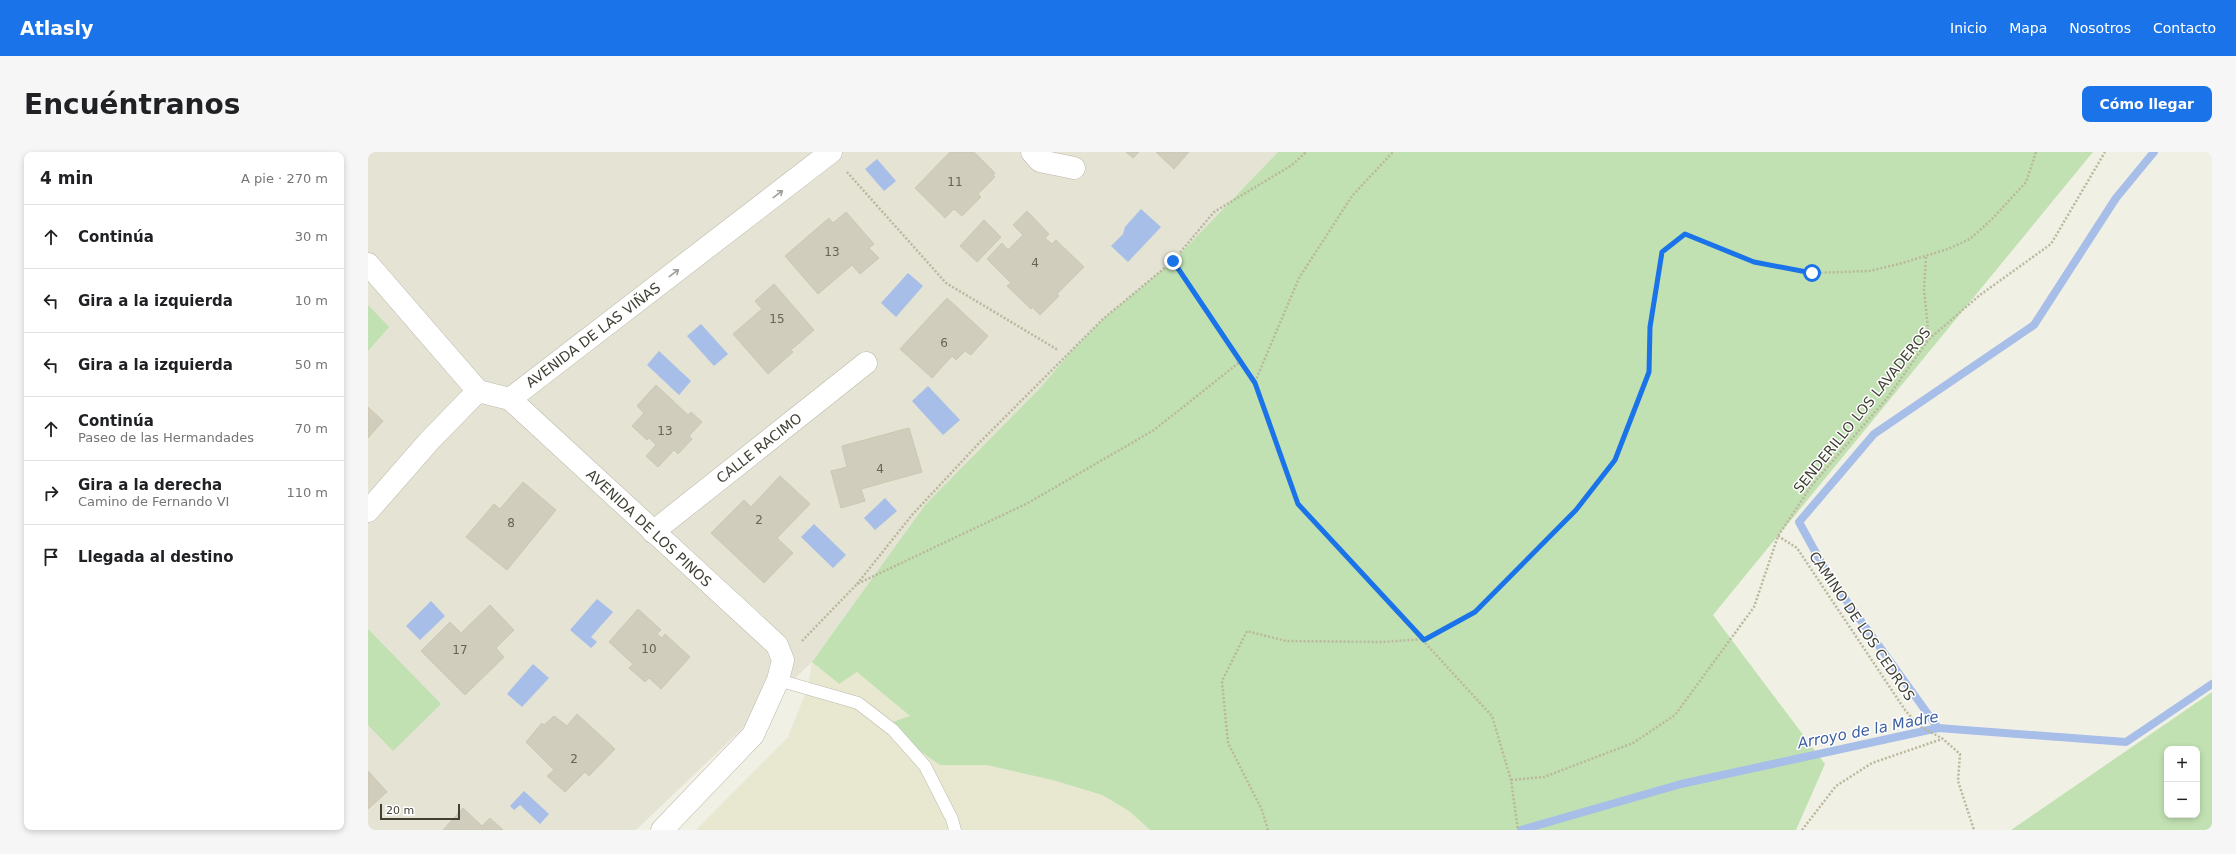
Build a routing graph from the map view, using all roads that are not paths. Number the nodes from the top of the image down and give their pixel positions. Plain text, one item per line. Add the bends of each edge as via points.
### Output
1 (1032, 152) edge
2 (824, 154) edge
3 (1074, 168) dead end
4 (368, 264) edge
5 (866, 363) dead end
6 (478, 391) junction
7 (510, 399) junction
8 (368, 511) edge
9 (653, 532) junction
10 (781, 670) junction
11 (662, 830) edge
12 (955, 830) edge

1 - 3 street via 1040,161
7 -> 2 street, AVENIDA DE LAS VIÑAS
4 - 6 street
5 - 9 street, CALLE RACIMO
6 - 7 street
6 - 8 street via 431,439
7 - 9 street, AVENIDA DE LOS PINOS
9 - 10 street, AVENIDA DE LOS PINOS via 777,645
10 - 11 street via 753,735
10 - 12 lane via 858,703 893,730 925,766

